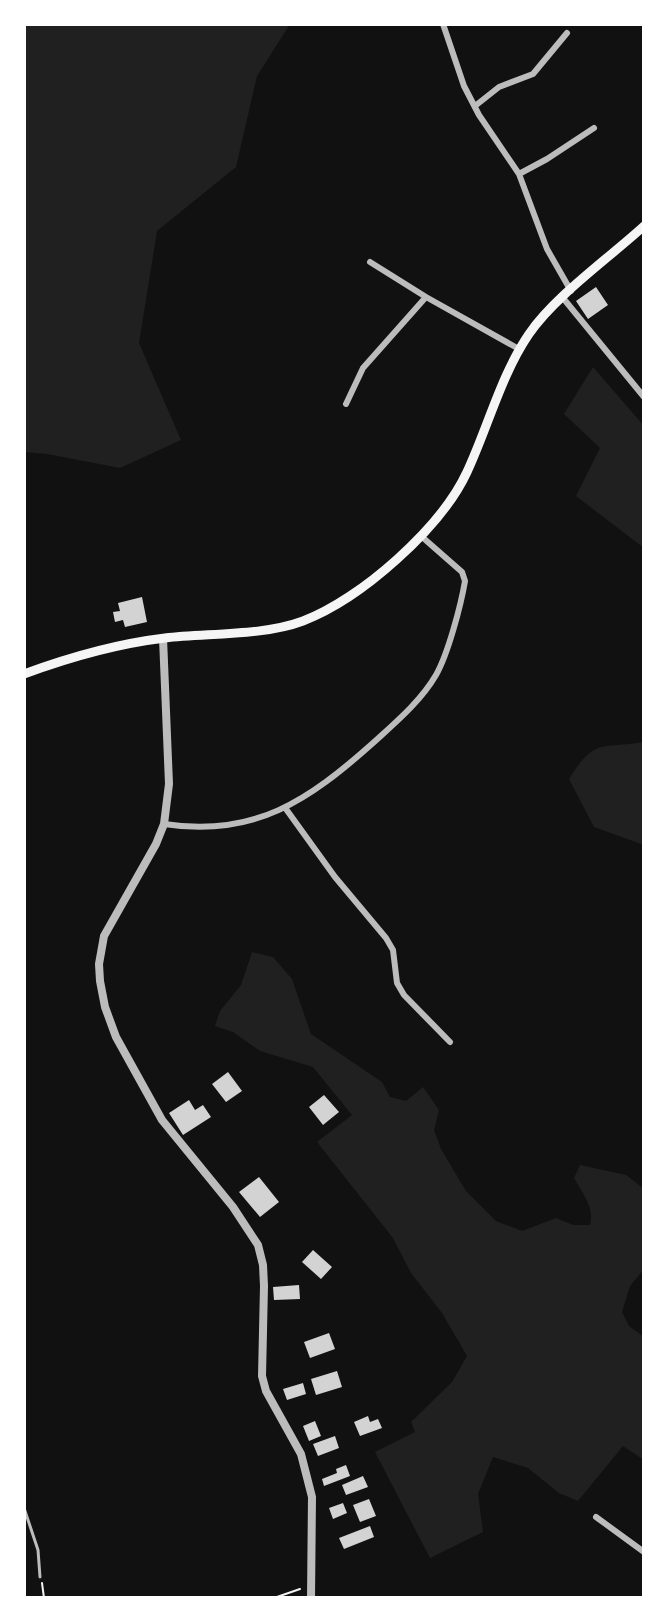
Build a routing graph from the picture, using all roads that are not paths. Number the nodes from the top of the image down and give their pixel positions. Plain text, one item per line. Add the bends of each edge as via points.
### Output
1 (443, 24) edge
2 (567, 33) dead end
3 (475, 106) junction
4 (594, 128) dead end
5 (519, 174) junction
6 (644, 226) edge
7 (370, 262) dead end
8 (567, 295) junction
9 (426, 297) junction
10 (519, 349) junction
11 (644, 397) edge
12 (346, 404) dead end
13 (421, 536) junction
14 (163, 638) junction
15 (24, 674) edge
16 (286, 809) junction
17 (164, 824) junction
18 (450, 1042) dead end
19 (24, 1508) edge
20 (596, 1517) dead end
21 (644, 1552) edge
22 (40, 1577) road end
23 (311, 1598) edge

1 - 3 street
2 - 3 street via 533,74 499,87
3 - 5 street
4 - 5 street
5 - 8 street
6 - 8 main road
7 - 9 street
8 - 10 main road
8 - 11 street
9 - 10 street
9 - 12 street via 363,368
10 - 13 main road via 466,475
13 - 14 main road via 359,588 303,621
13 - 16 street via 462,572 465,581 436,674 378,738 325,784
14 - 15 main road via 105,647
14 - 17 street via 169,784
16 - 17 street via 222,826
16 - 18 street via 386,938 404,995
17 - 23 street via 104,936 99,964 105,1007 162,1120 258,1245 264,1286 262,1376 301,1454 312,1497
19 - 22 lane via 38,1550
20 - 21 street

